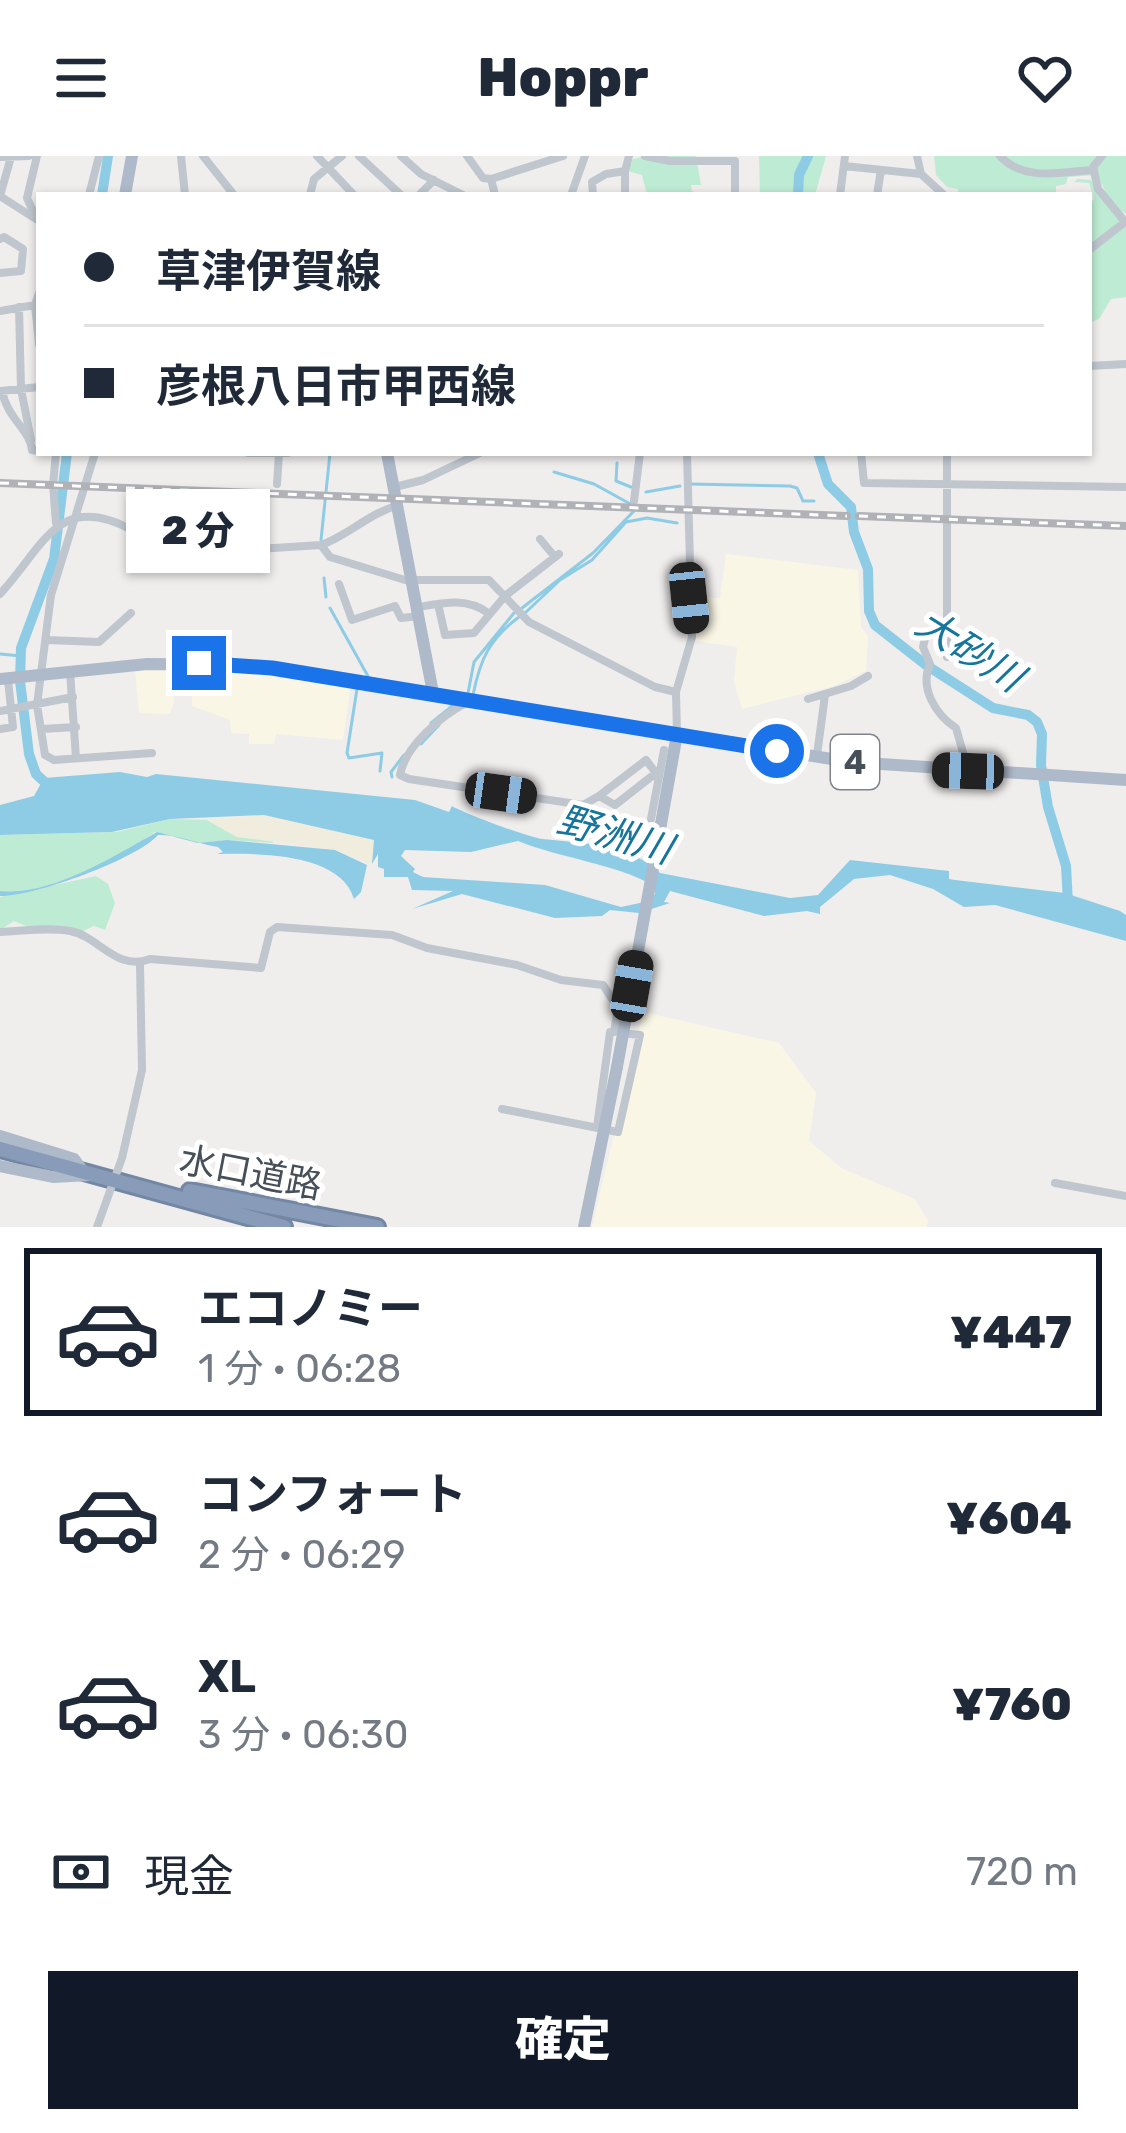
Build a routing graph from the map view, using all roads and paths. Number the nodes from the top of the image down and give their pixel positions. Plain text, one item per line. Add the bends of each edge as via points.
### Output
1 (33, 156) edge
2 (99, 156) edge
3 (132, 156) edge
4 (181, 156) edge
5 (203, 156) edge
6 (316, 156) edge
7 (342, 156) edge
8 (359, 156) edge
9 (401, 156) edge
10 (467, 156) edge
11 (563, 156) edge
12 (585, 156) edge
13 (629, 156) edge
14 (645, 156) edge
15 (917, 156) edge
16 (1000, 156) edge
17 (1102, 156) edge
18 (0, 157) edge
19 (11, 157) edge
20 (735, 158) edge
21 (845, 161) edge
22 (326, 169) junction
23 (880, 170) junction
24 (1093, 170) junction
25 (625, 171) junction
26 (921, 174) junction
27 (491, 179) junction
28 (434, 180) junction
29 (226, 182) junction
30 (90, 192) edge
31 (126, 192) edge
32 (185, 192) edge
33 (219, 192) edge
34 (232, 192) edge
35 (311, 192) edge
36 (351, 192) edge
37 (398, 192) edge
38 (422, 192) edge
39 (457, 192) edge
40 (494, 192) edge
41 (573, 192) edge
42 (592, 192) edge
43 (625, 192) edge
44 (735, 192) edge
45 (840, 192) edge
46 (878, 192) edge
47 (941, 192) edge
48 (7, 203) junction
49 (36, 216) edge
50 (2, 217) edge
51 (36, 219) edge
52 (1126, 222) edge
53 (0, 239) edge
54 (1092, 248) edge
55 (0, 273) edge
56 (36, 302) edge
57 (35, 305) junction
58 (19, 307) junction
59 (0, 311) edge
60 (36, 315) edge
61 (1126, 365) edge
62 (1092, 366) edge
63 (36, 387) edge
64 (22, 389) junction
65 (1, 392) edge
66 (35, 439) edge
67 (56, 456) edge
68 (94, 456) edge
69 (279, 456) edge
70 (388, 456) edge
71 (474, 456) edge
72 (640, 456) edge
73 (687, 456) edge
74 (861, 456) edge
75 (947, 456) edge
76 (277, 484) dead end
77 (947, 484) junction
78 (395, 487) junction
79 (1126, 487) edge
80 (634, 502) dead end
81 (399, 506) junction
82 (74, 517) junction
83 (56, 524) junction
84 (540, 539) dead end
85 (321, 544) junction
86 (414, 579) junction
87 (340, 584) dead end
88 (0, 594) edge
89 (505, 596) junction
90 (438, 604) junction
91 (420, 611) junction
92 (131, 613) dead end
93 (488, 613) junction
94 (926, 639) dead end
95 (47, 640) junction
96 (947, 658) dead end
97 (70, 670) junction
98 (868, 676) dead end
99 (19, 677) edge
100 (676, 692) junction
101 (433, 693) junction
102 (825, 695) junction
103 (73, 697) junction
104 (470, 699) junction
105 (808, 699) dead end
106 (36, 705) junction
107 (14, 708) junction
108 (0, 711) edge
109 (76, 727) junction
110 (0, 729) edge
111 (41, 729) junction
112 (677, 734) junction
113 (664, 749) dead end
114 (152, 753) dead end
115 (816, 757) junction
116 (76, 758) junction
117 (968, 771) junction
118 (662, 775) junction
119 (1126, 780) edge
120 (598, 796) junction
121 (0, 932) edge
122 (140, 964) junction
123 (614, 1032) junction
124 (502, 1109) dead end
125 (601, 1128) junction
126 (0, 1136) edge
127 (0, 1149) edge
128 (0, 1166) edge
129 (90, 1172) junction
130 (114, 1178) junction
131 (1054, 1183) dead end
132 (1126, 1196) edge
133 (97, 1227) edge
134 (284, 1227) edge
135 (377, 1227) edge
136 (584, 1227) edge

1 - 19 street
1 - 49 street via 27,198
2 - 30 street
3 - 31 main road
4 - 32 street
5 - 29 street
6 - 22 street
7 - 22 street
8 - 37 street
9 - 28 street
10 - 27 street
11 - 27 street
12 - 41 street
13 - 25 street
14 - 20 street
15 - 26 street
16 - 24 street via 1030,173
17 - 24 street
18 - 19 street
19 - 48 street via 0,196
20 - 44 street
21 - 23 street
21 - 45 street
22 - 35 street
22 - 36 street
23 - 26 street
23 - 46 street
24 - 52 street
25 - 42 street via 598,178
25 - 43 street
26 - 47 street
27 - 40 street
28 - 38 street
28 - 39 street
29 - 33 street
29 - 34 street
48 - 50 street
48 - 51 street
52 - 54 street
53 - 55 street via 22,249 21,271
56 - 57 street
57 - 58 street
57 - 60 street
58 - 59 street
58 - 64 street
61 - 62 street
63 - 64 street
64 - 65 street
64 - 66 street
65 - 66 street via 7,412
67 - 83 street
68 - 82 street
69 - 76 street
70 - 78 main road
71 - 78 street
72 - 80 street
73 - 100 street via 692,637
74 - 77 street via 864,483
75 - 77 street
77 - 79 street
77 - 96 street
78 - 81 main road
81 - 85 street
81 - 86 main road
82 - 83 street
82 - 85 street via 118,523 173,554
82 - 95 street
83 - 88 street
84 - 89 street via 556,556
85 - 86 street via 326,561
86 - 89 street via 483,579
86 - 91 main road
87 - 91 street via 352,620 394,606 401,618
89 - 93 street
89 - 100 street via 530,622
90 - 91 street
90 - 93 street
90 - 93 street via 445,635 474,633
91 - 101 main road
92 - 95 street via 99,642
94 - 117 street via 931,698 956,728
95 - 99 street
97 - 99 main road
97 - 101 main road via 248,665
97 - 103 street
98 - 102 street
99 - 106 street
99 - 107 street
100 - 112 street
101 - 104 main road, 4
102 - 105 street
102 - 115 street
103 - 106 street
103 - 109 street
104 - 112 main road, 4
104 - 120 street via 440,718 400,775 583,805
106 - 107 street
106 - 111 street
107 - 108 street
107 - 110 street via 14,727
109 - 111 street
109 - 116 street
111 - 116 street via 46,755
112 - 115 main road, 4
112 - 118 main road
113 - 118 street
114 - 116 street
115 - 117 main road, 4
117 - 119 main road, 4
118 - 120 street via 615,805
118 - 120 street via 646,760
118 - 125 main road, bridge
121 - 122 street via 71,931
122 - 123 street via 261,968 277,927 362,930 603,986 618,1008
122 - 130 street via 142,1070
123 - 125 street
123 - 125 street via 640,1035 618,1132
124 - 125 street
125 - 136 main road
126 - 129 main road via 74,1159
127 - 129 highway, 水口道路
128 - 129 main road via 68,1178
129 - 130 highway, 水口道路
130 - 133 street
130 - 134 highway, 水口道路
130 - 135 highway, 水口道路
131 - 132 street

